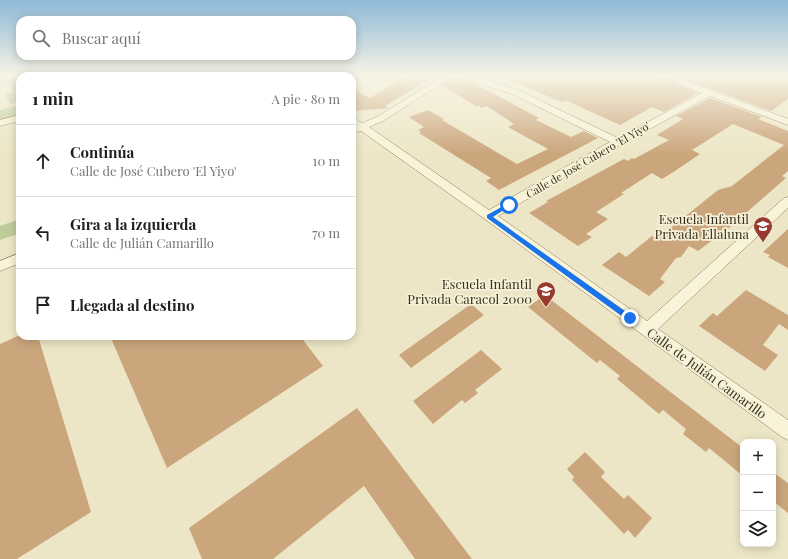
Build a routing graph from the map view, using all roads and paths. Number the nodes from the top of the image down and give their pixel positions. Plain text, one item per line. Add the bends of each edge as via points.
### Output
1 (407, 102) edge
2 (536, 102) edge
3 (692, 102) edge
4 (734, 102) edge
5 (16, 119) edge
6 (788, 122) edge
7 (0, 123) edge
8 (356, 126) edge
9 (618, 142) junction
10 (788, 201) edge
11 (489, 216) junction
12 (16, 260) edge
13 (0, 266) edge
14 (647, 330) junction
15 (788, 431) edge

1 - 8 street via 380,119
2 - 9 street
3 - 9 street, Calle de José Cubero 'El Yiyo'
4 - 6 street
5 - 7 street
8 - 11 street, Calle de Julián Camarillo
9 - 11 street, Calle de José Cubero 'El Yiyo'
10 - 14 street
11 - 14 street, Calle de Julián Camarillo
12 - 13 street
14 - 15 street, Calle de Julián Camarillo

